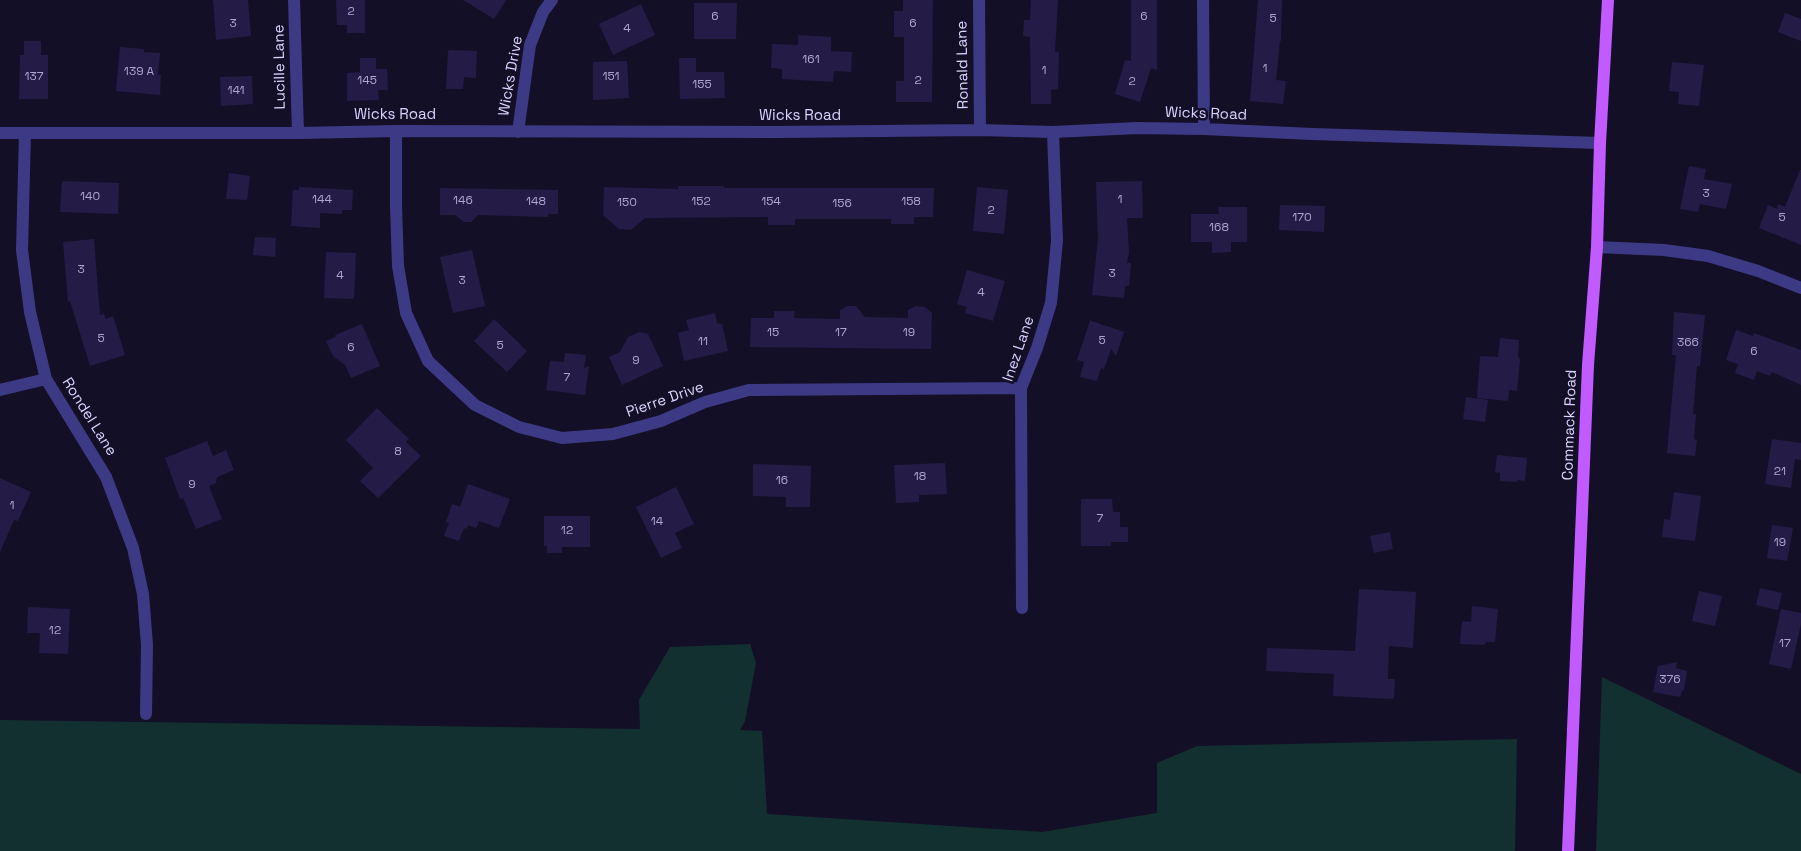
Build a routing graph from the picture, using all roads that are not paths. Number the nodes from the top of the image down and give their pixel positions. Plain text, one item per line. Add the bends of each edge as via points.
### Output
1 (294, 0) edge
2 (552, 0) edge
3 (978, 0) edge
4 (1203, 0) edge
5 (1608, 0) edge
6 (1204, 129) junction
7 (980, 130) junction
8 (396, 131) junction
9 (0, 132) edge
10 (518, 132) junction
11 (1053, 132) junction
12 (25, 133) junction
13 (298, 133) junction
14 (1600, 144) junction
15 (1598, 247) junction
16 (1801, 288) edge
17 (46, 379) junction
18 (1021, 388) junction
19 (0, 390) edge
20 (1022, 608) dead end
21 (146, 714) dead end
22 (1568, 851) edge

1 - 13 street, Lucille Lane
2 - 10 street, Wicks Drive via 543,12 530,45
3 - 7 street, Ronald Lane
4 - 6 street
5 - 14 main road, Commack Road
6 - 11 street, Wicks Road
6 - 14 street, Wicks Road
7 - 10 street, Wicks Road
7 - 11 street, Wicks Road
8 - 10 street, Wicks Road
8 - 13 street, Wicks Road
8 - 18 street, Pierre Drive via 398,266 406,313 428,361 475,405 520,428 562,438 613,434 750,390
9 - 12 street, Wicks Road
11 - 18 street, Inez Lane via 1057,240 1051,303
12 - 13 street, Wicks Road
12 - 17 street, Rondel Lane via 22,250 30,312
14 - 15 main road, Commack Road
15 - 16 street via 1708,256
15 - 22 main road, Commack Road via 1588,365
17 - 19 street
17 - 21 street, Rondel Lane via 106,477 133,548 144,603
18 - 20 street, Inez Lane

